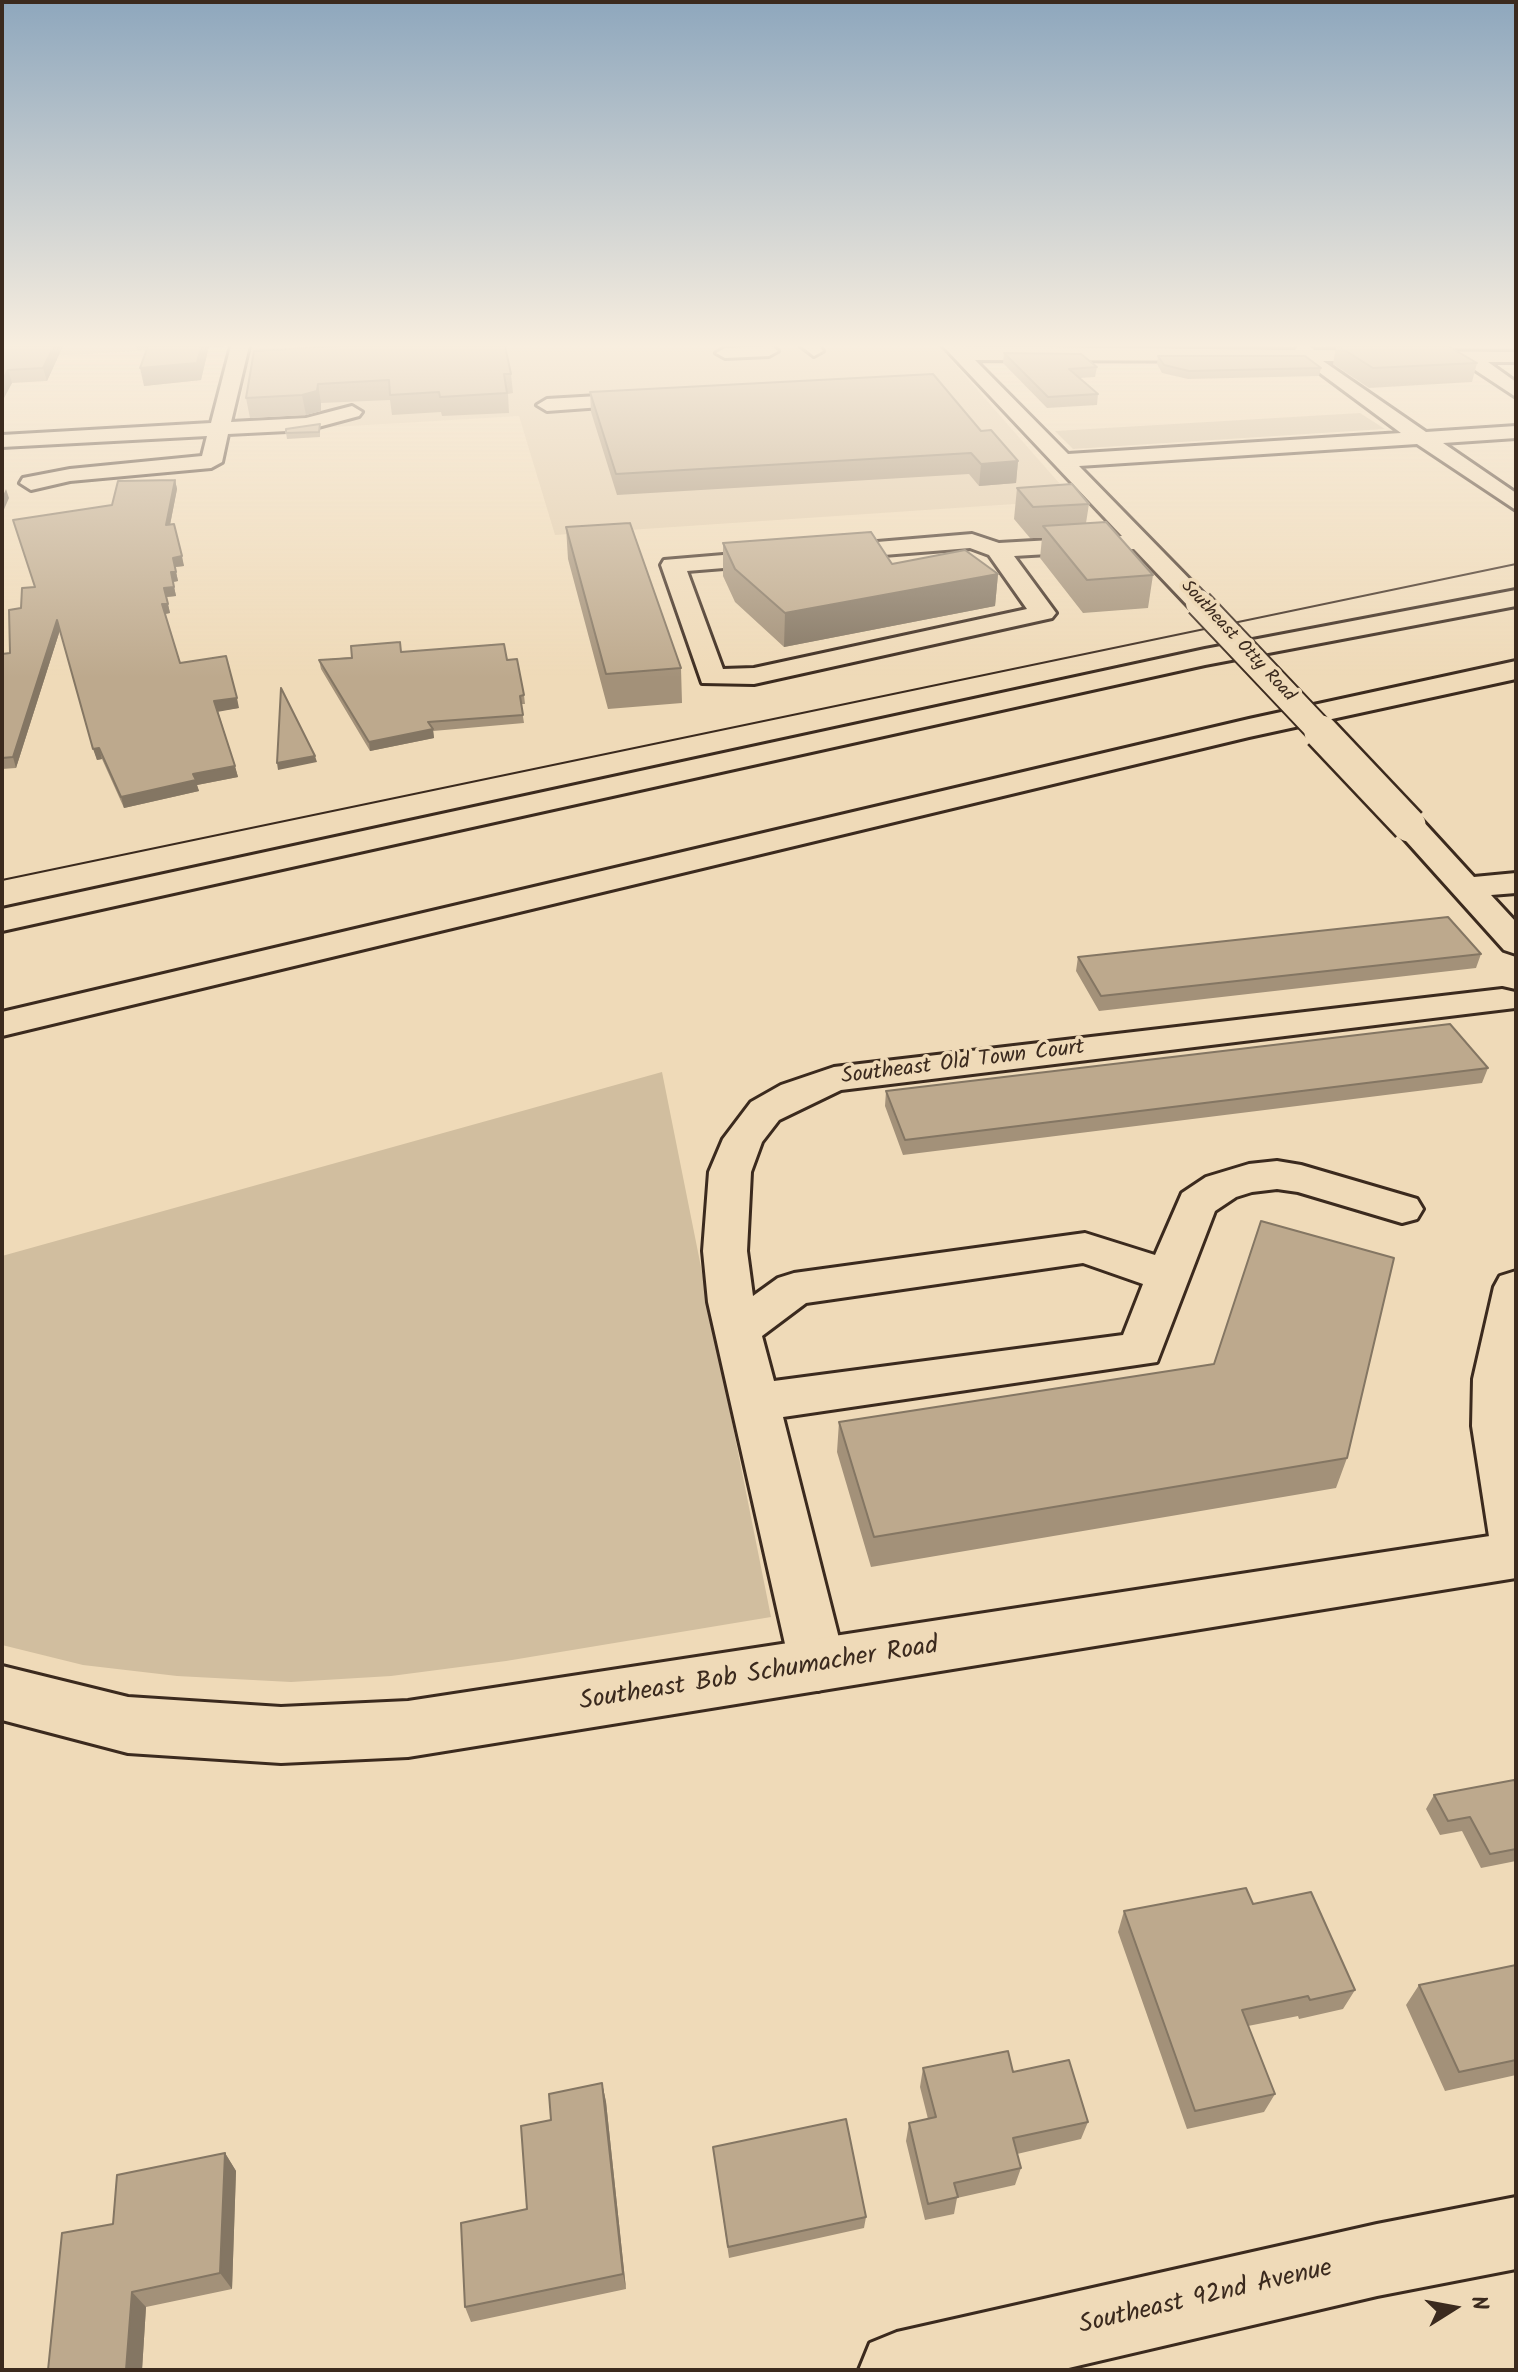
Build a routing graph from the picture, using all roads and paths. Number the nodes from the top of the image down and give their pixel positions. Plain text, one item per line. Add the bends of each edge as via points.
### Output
1 (215, 457) edge
2 (1056, 457) edge
3 (1128, 457) edge
4 (1448, 457) edge
5 (1060, 461) junction
6 (31, 483) dead end
7 (1516, 503) edge
8 (1140, 542) junction
9 (997, 550) junction
10 (1516, 598) edge
11 (1516, 673) edge
12 (1516, 883) edge
13 (1466, 888) junction
14 (2, 920) edge
15 (1516, 943) edge
16 (1502, 1000) dead end
17 (2, 1024) edge
18 (1402, 1209) dead end
19 (1169, 1276) junction
20 (1516, 1287) edge
21 (738, 1330) junction
22 (755, 1402) junction
23 (1516, 1543) edge
24 (1516, 1555) edge
25 (818, 1666) junction
26 (2, 1693) edge
27 (1516, 2233) edge
28 (897, 2370) edge

1 - 6 street via 205,465
2 - 5 street, Southeast Otty Road
3 - 5 street
4 - 7 street
5 - 8 street, Southeast Otty Road
8 - 9 street
8 - 13 street, Southeast Otty Road, bridge
9 - 9 street via 972,541 673,565 712,677 754,676 1043,613
10 - 14 main road via 1205,657
11 - 17 main road via 1235,732
12 - 13 street
13 - 15 street, Southeast Otty Road
16 - 21 street, Southeast Old Town Court via 863,1075 795,1094 765,1111 743,1139 730,1172 725,1251
18 - 19 street via 1301,1179 1249,1178 1221,1187 1197,1203
19 - 21 street via 1085,1248 794,1289
19 - 22 street via 1140,1350
20 - 23 street via 1497,1379 1496,1426
21 - 22 street, Southeast Old Town Court
22 - 25 street, Southeast Old Town Court
24 - 25 main road, Southeast Bob Schumacher Road
25 - 26 main road, Southeast Bob Schumacher Road via 408,1729 281,1735 128,1725
27 - 28 street, Southeast 92nd Avenue

